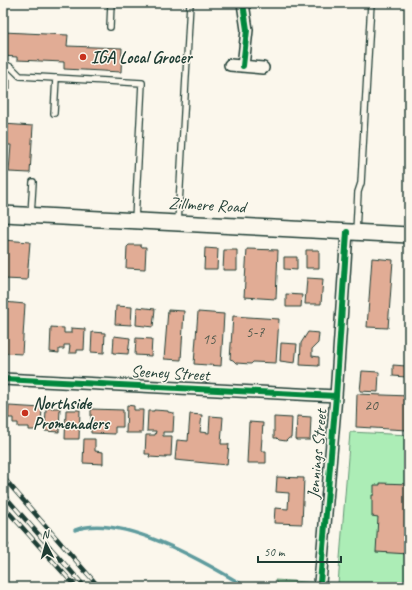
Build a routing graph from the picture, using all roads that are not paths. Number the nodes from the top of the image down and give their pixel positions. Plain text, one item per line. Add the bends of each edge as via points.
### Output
1 (111, 3) edge
2 (190, 3) edge
3 (243, 3) edge
4 (371, 3) edge
5 (110, 27) dead end
6 (3, 63) edge
7 (230, 65) dead end
8 (243, 66) junction
9 (263, 68) dead end
10 (56, 78) junction
11 (54, 113) dead end
12 (33, 182) dead end
13 (3, 214) edge
14 (31, 216) junction
15 (135, 220) junction
16 (178, 223) junction
17 (352, 232) junction
18 (409, 235) edge
19 (3, 379) edge
20 (336, 396) junction
21 (320, 583) dead end

1 - 5 lane
2 - 16 lane
3 - 8 street via 246,22
4 - 17 lane via 361,183
6 - 10 lane via 20,76
7 - 8 street
8 - 9 street
10 - 11 lane
10 - 15 lane via 142,83
12 - 14 lane
13 - 14 main road, Zillmere Road
14 - 15 main road, Zillmere Road
15 - 16 main road, Zillmere Road
16 - 17 main road, Zillmere Road
17 - 18 main road, Zillmere Road
17 - 20 street, Jennings Street
19 - 20 street, Seeney Street
20 - 21 street, Jennings Street

